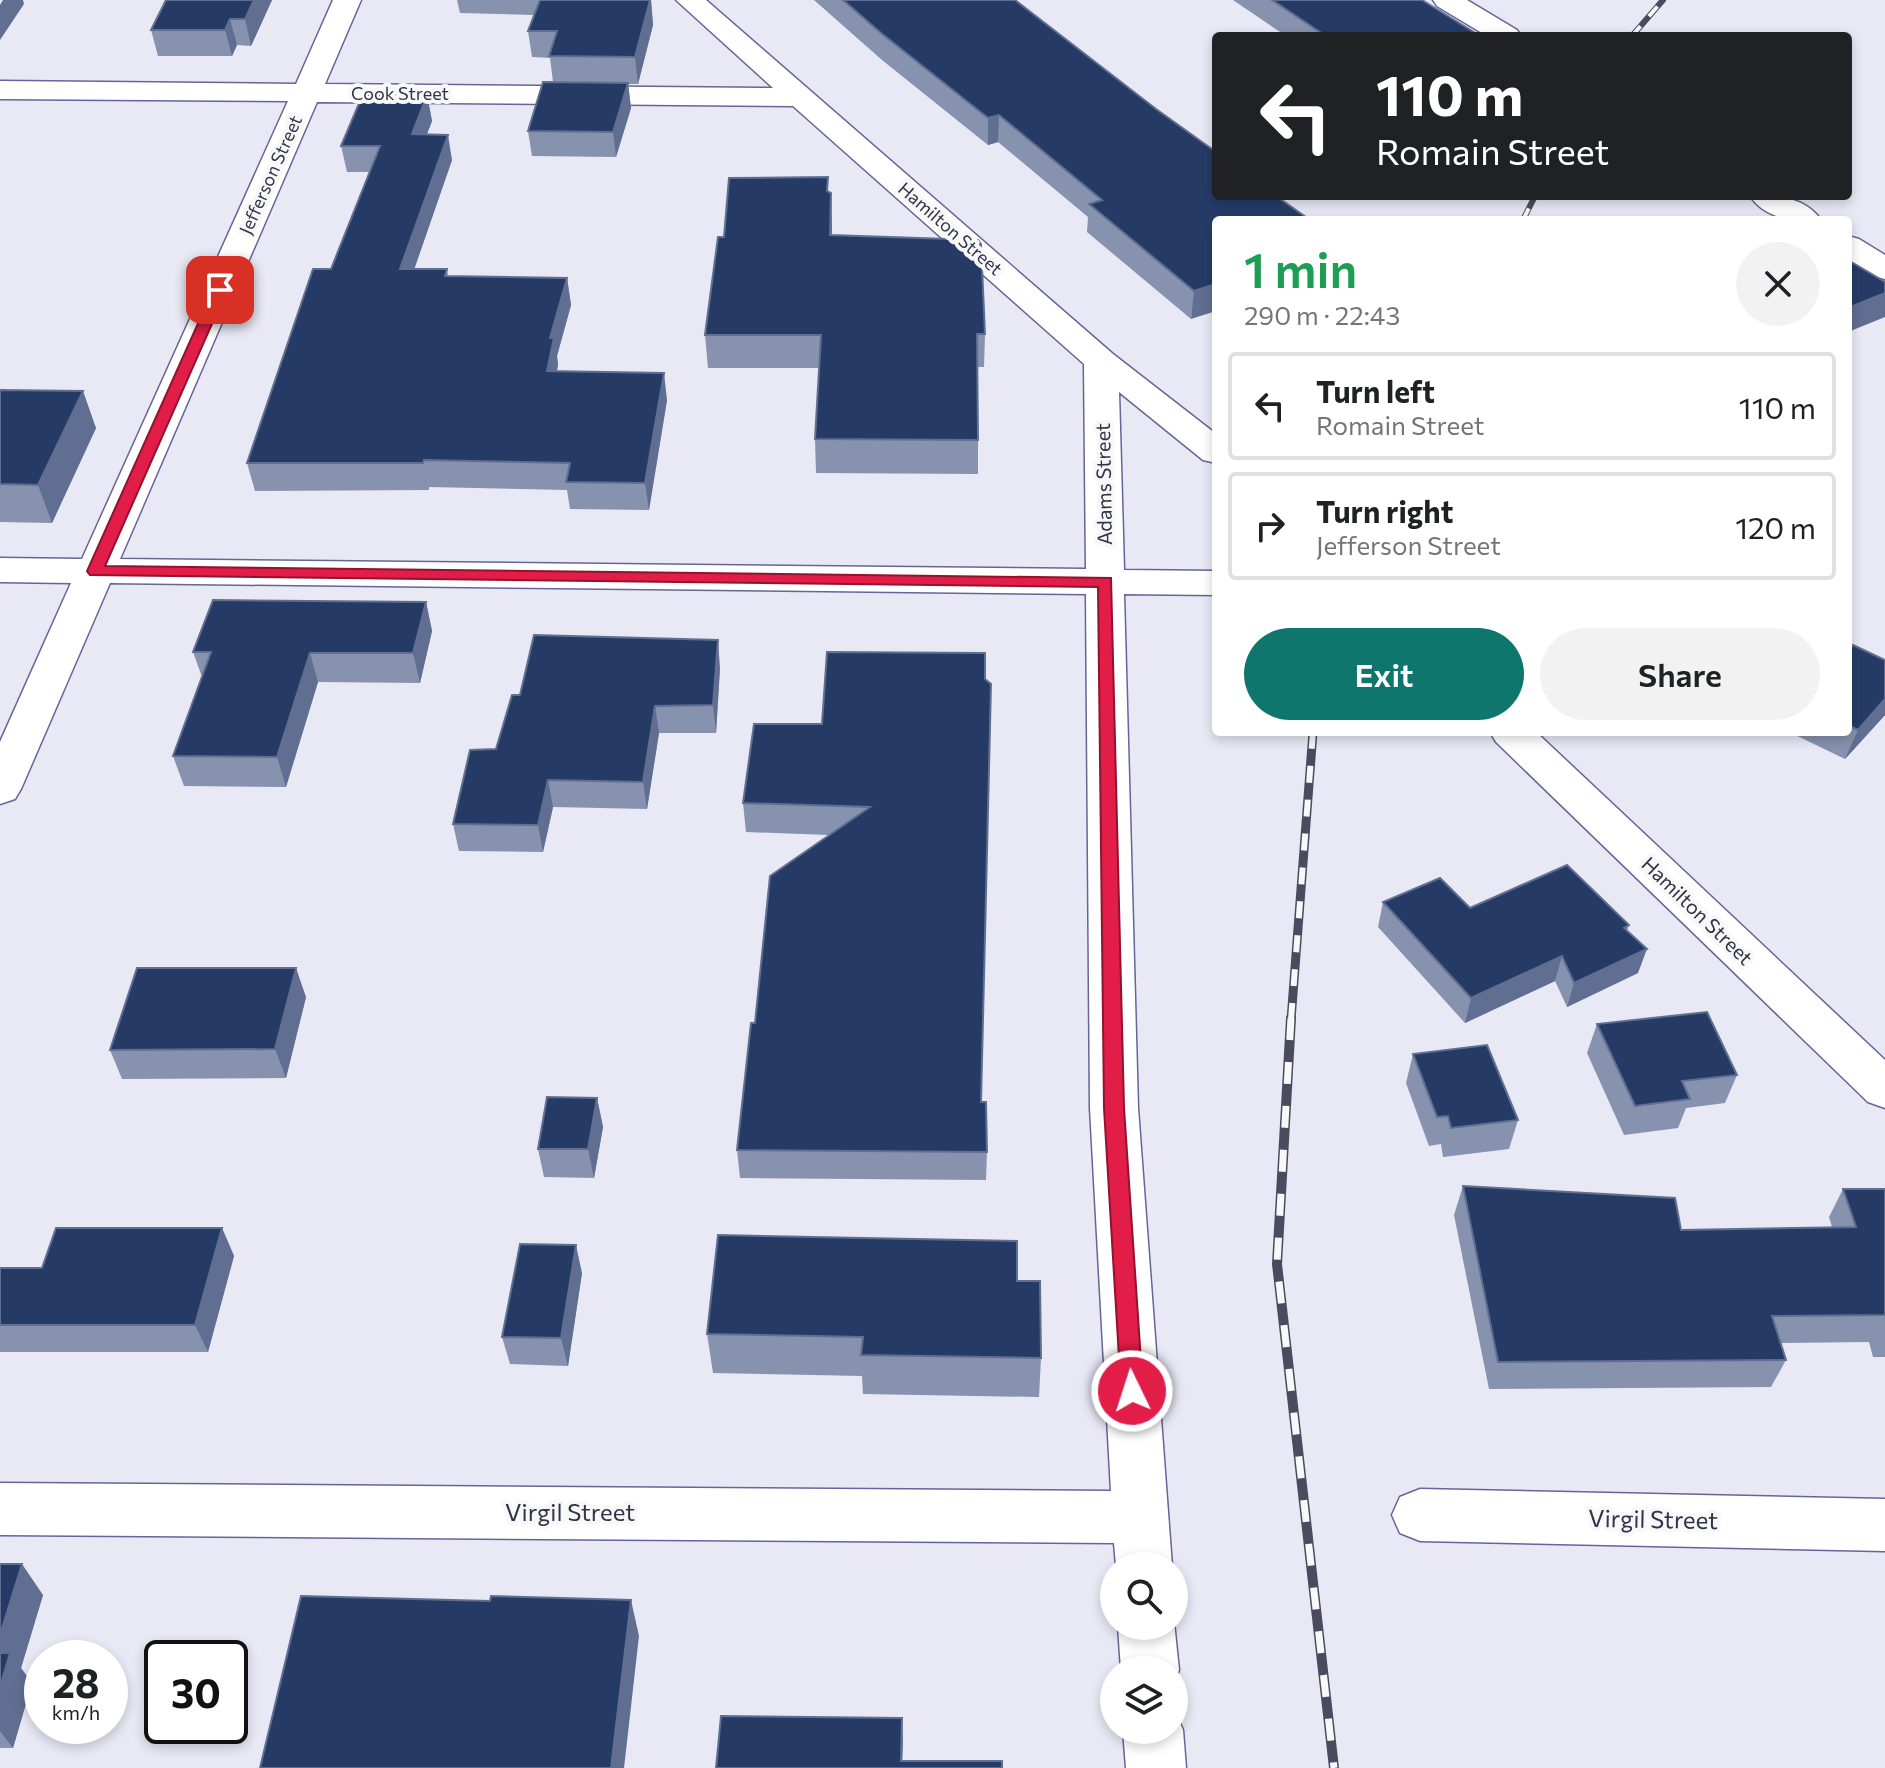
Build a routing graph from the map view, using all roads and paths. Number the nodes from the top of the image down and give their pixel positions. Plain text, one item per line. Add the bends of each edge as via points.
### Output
1 (347, 0) edge
2 (690, 0) edge
3 (1447, 0) edge
4 (1500, 32) edge
5 (0, 90) edge
6 (307, 93) junction
7 (799, 97) junction
8 (1772, 200) edge
9 (1798, 216) edge
10 (1852, 248) edge
11 (1885, 269) edge
12 (1101, 361) junction
13 (1212, 449) edge
14 (0, 570) edge
15 (95, 571) junction
16 (1106, 582) junction
17 (1212, 583) edge
18 (1515, 736) edge
19 (0, 789) edge
20 (1885, 1089) edge
21 (0, 1509) edge
22 (1420, 1515) dead end
23 (1885, 1525) edge
24 (1142, 1541) edge
25 (1154, 1744) edge
26 (1156, 1768) edge

1 - 6 street, Jefferson Street
2 - 7 street, Hamilton Street
3 - 4 street
5 - 6 street, Cook Street
6 - 7 street, Cook Street
6 - 15 street, Jefferson Street
7 - 12 street, Hamilton Street
8 - 9 street
10 - 11 street
12 - 13 street, Hamilton Street
12 - 16 street, Adams Street
14 - 15 street
15 - 16 street
15 - 19 street, Jefferson Street
16 - 17 street
16 - 24 street, Adams Street via 1114,1108
18 - 20 street, Hamilton Street
21 - 24 street, Virgil Street
22 - 23 street, Virgil Street
25 - 26 street

